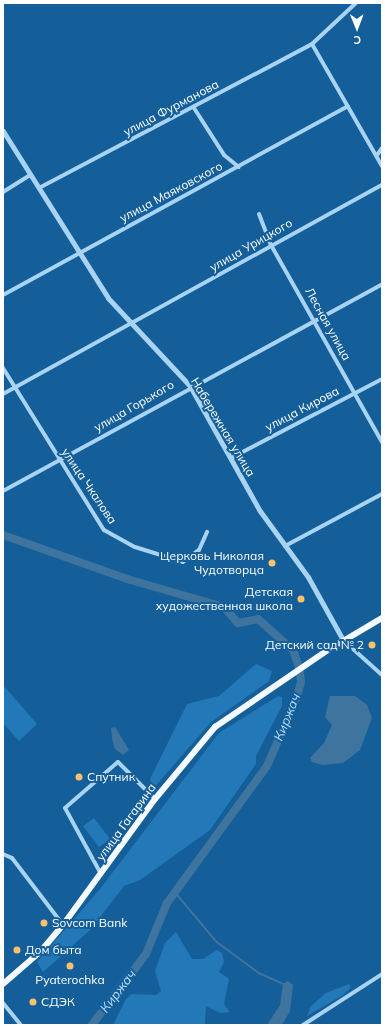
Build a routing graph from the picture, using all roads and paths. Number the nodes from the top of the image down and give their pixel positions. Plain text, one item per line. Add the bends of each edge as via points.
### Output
1 (356, 3) edge
2 (312, 44) junction
3 (348, 106) junction
4 (194, 108) junction
5 (3, 131) edge
6 (382, 148) edge
7 (377, 155) junction
8 (382, 166) edge
9 (238, 167) junction
10 (30, 175) junction
11 (382, 186) edge
12 (39, 188) junction
13 (3, 192) edge
14 (259, 214) dead end
15 (270, 245) junction
16 (78, 254) junction
17 (382, 284) edge
18 (3, 294) edge
19 (314, 320) junction
20 (132, 326) junction
21 (3, 368) edge
22 (382, 379) edge
23 (190, 386) junction
24 (16, 387) junction
25 (354, 393) junction
26 (3, 394) edge
27 (382, 442) edge
28 (231, 458) junction
29 (60, 460) junction
30 (3, 491) edge
31 (382, 494) edge
32 (207, 532) dead end
33 (285, 546) junction
34 (382, 618) edge
35 (343, 640) junction
36 (382, 675) edge
37 (156, 799) junction
38 (3, 854) edge
39 (102, 874) junction
40 (63, 925) junction
41 (382, 974) edge
42 (3, 984) edge
43 (3, 1003) edge
44 (21, 1025) edge
45 (303, 1025) edge

1 - 2 street, улица Фурманова
2 - 3 street
2 - 4 street, улица Фурманова
3 - 7 street
3 - 9 street, улица Маяковского
4 - 9 street via 224,155
4 - 12 street, улица Фурманова
5 - 10 street, Набережная улица
6 - 7 street
7 - 8 street
9 - 16 street, улица Маяковского
10 - 12 street, Набережная улица
10 - 13 street
11 - 15 street, улица Урицкого
12 - 16 street, Набережная улица
14 - 15 street, Лесная улица
15 - 19 street, Лесная улица
15 - 20 street, улица Урицкого
16 - 18 street, улица Маяковского
16 - 20 street, Набережная улица
17 - 19 street, улица Горького
19 - 23 street, улица Горького
19 - 25 street, Лесная улица
20 - 23 street, Набережная улица
20 - 24 street, улица Урицкого
21 - 24 street, улица Чкалова
22 - 25 street, улица Кирова
23 - 28 street, Набережная улица
23 - 29 street, улица Горького
24 - 26 street, улица Урицкого
24 - 29 street, улица Чкалова
25 - 27 street, Лесная улица
25 - 28 street, улица Кирова
28 - 33 street, Набережная улица via 260,511
29 - 30 street, улица Горького
29 - 32 street, улица Чкалова via 104,530 135,547 182,562 199,550
31 - 33 street
33 - 35 street, Набережная улица via 308,577
34 - 35 main road, улица Гагарина
35 - 36 street, Набережная улица
35 - 37 main road, улица Гагарина via 215,727
37 - 39 main road, улица Гагарина
37 - 39 street via 118,762 65,808
38 - 40 street via 12,858
39 - 40 main road, улица Гагарина
40 - 42 main road, улица Гагарина via 41,951
41 - 45 street
43 - 44 street

